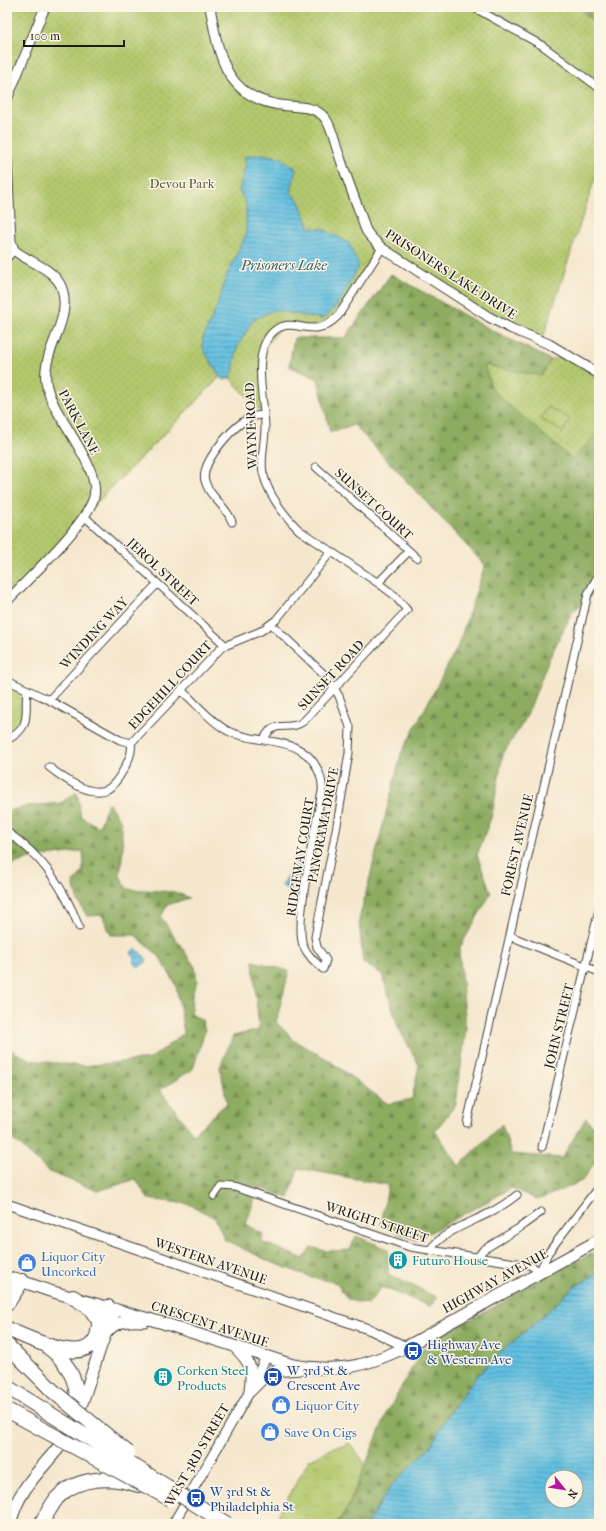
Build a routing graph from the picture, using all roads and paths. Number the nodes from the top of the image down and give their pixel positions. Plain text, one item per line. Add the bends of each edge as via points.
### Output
1 (45, 7) edge
2 (210, 7) edge
3 (473, 7) edge
4 (599, 88) edge
5 (7, 99) edge
6 (7, 159) edge
7 (382, 248) junction
8 (14, 250) junction
9 (7, 258) edge
10 (599, 374) edge
11 (264, 415) junction
12 (316, 467) dead end
13 (84, 516) junction
14 (232, 522) dead end
15 (409, 551) junction
16 (331, 552) junction
17 (417, 558) dead end
18 (599, 574) edge
19 (378, 583) junction
20 (157, 584) junction
21 (7, 601) edge
22 (407, 610) joint
23 (271, 624) junction
24 (225, 645) junction
25 (7, 680) edge
26 (335, 688) junction
27 (28, 690) junction
28 (182, 690) junction
29 (49, 700) junction
30 (264, 739) junction
31 (7, 740) edge
32 (131, 743) junction
33 (49, 767) dead end
34 (7, 832) edge
35 (599, 910) edge
36 (79, 927) dead end
37 (510, 936) junction
38 (307, 952) joint
39 (586, 967) junction
40 (599, 972) edge
41 (467, 1123) dead end
42 (542, 1148) dead end
43 (599, 1186) edge
44 (517, 1195) dead end
45 (214, 1196) dead end
46 (7, 1204) edge
47 (541, 1212) dead end
48 (599, 1240) edge
49 (429, 1251) junction
50 (477, 1258) junction
51 (540, 1271) junction
52 (12, 1280) edge
53 (73, 1297) junction
54 (7, 1304) edge
55 (112, 1308) junction
56 (163, 1323) junction
57 (7, 1329) edge
58 (101, 1335) junction
59 (42, 1343) junction
60 (7, 1345) edge
61 (233, 1345) junction
62 (406, 1347) junction
63 (266, 1356) junction
64 (7, 1357) edge
65 (307, 1367) junction
66 (7, 1387) edge
67 (53, 1391) junction
68 (250, 1391) junction
69 (7, 1410) edge
70 (78, 1416) junction
71 (179, 1493) junction
72 (164, 1496) junction
73 (10, 1524) edge
74 (40, 1524) edge
75 (173, 1524) edge
76 (213, 1524) edge
77 (227, 1524) edge

1 - 5 street
2 - 7 street, PRISONERS LAKE DRIVE via 224,67 240,87 264,102 305,108 325,119 364,226 372,239
3 - 4 street via 543,46
6 - 8 street via 11,241
7 - 10 street, PRISONERS LAKE DRIVE via 489,317 549,344
7 - 11 street, WAYNE ROAD via 330,325 315,329 281,327 265,342 260,371
8 - 9 street
8 - 13 street, PARK LANE via 51,274 57,280 63,296 62,318 47,363 46,380 54,405 90,472 94,496
11 - 14 street via 243,421 212,455 205,469 207,487 229,513
11 - 16 street, WAYNE ROAD via 262,458 263,472 269,488 292,523
12 - 15 street, SUNSET COURT
13 - 20 street, JEROL STREET
13 - 21 street, PARK LANE via 55,551
15 - 17 street, SUNSET COURT
15 - 19 street
16 - 19 street, WAYNE ROAD
16 - 23 street, EDGEHILL COURT
18 - 37 street, FOREST AVENUE via 592,585 580,628
19 - 22 street, WAYNE ROAD via 394,595
20 - 24 street, JEROL STREET
20 - 29 street, WINDING WAY
22 - 26 street, SUNSET ROAD
23 - 24 street, EDGEHILL COURT via 261,631
23 - 26 street, PANORAMA DRIVE via 320,670
24 - 28 street, EDGEHILL COURT
25 - 27 street
26 - 30 street, SUNSET ROAD via 304,721 294,726 270,728
26 - 38 street, PANORAMA DRIVE via 351,731 337,825 315,937 317,947 326,960 322,969
27 - 29 street
27 - 31 street via 26,721 20,731
28 - 30 street via 226,729 251,738
28 - 32 street, EDGEHILL COURT
29 - 32 street via 120,740
30 - 38 street, RIDGEWAY COURT via 296,747 316,766 321,778 322,791 302,911 302,938
32 - 33 street, EDGEHILL COURT via 131,754 119,778 111,787 102,791 87,789
34 - 36 street via 40,859 60,889
35 - 39 street, JOHN STREET
37 - 39 street
37 - 41 street, FOREST AVENUE
39 - 40 street
39 - 42 street, JOHN STREET
43 - 51 street via 548,1253
44 - 49 street via 497,1209 438,1241
45 - 49 street, WRIGHT STREET via 221,1186 234,1187 392,1242
46 - 62 street, WESTERN AVENUE via 371,1330
47 - 50 street via 483,1250
48 - 51 main road, HIGHWAY AVENUE
49 - 50 street, WRIGHT STREET
50 - 51 street, WRIGHT STREET via 530,1265
51 - 62 main road, HIGHWAY AVENUE
52 - 53 main road, CRESCENT AVENUE
52 - 54 highway
53 - 55 main road, CRESCENT AVENUE
53 - 58 highway via 95,1314
55 - 56 main road, CRESCENT AVENUE
55 - 58 highway
56 - 58 main road via 132,1320 110,1328
56 - 61 main road, CRESCENT AVENUE
57 - 59 highway
58 - 59 highway via 86,1347 73,1352
58 - 70 main road
59 - 70 highway via 62,1358 71,1372 78,1398
60 - 67 highway
61 - 63 main road, CRESCENT AVENUE
61 - 68 main road via 244,1356 251,1369
62 - 65 main road, CRESCENT AVENUE via 355,1367
63 - 65 main road, CRESCENT AVENUE
63 - 68 street, WEST 3RD STREET
64 - 67 highway
65 - 68 main road via 274,1371
66 - 71 highway, bridge
67 - 71 highway, bridge
68 - 75 street, WEST 3RD STREET
69 - 72 highway, bridge
70 - 73 main road via 70,1433 27,1486
71 - 77 highway, bridge
72 - 74 highway, bridge via 116,1479 106,1478 82,1483 66,1490 57,1498
72 - 76 highway

